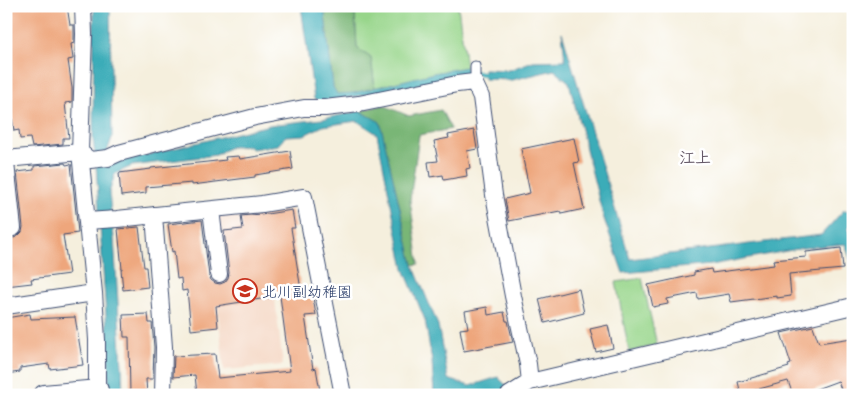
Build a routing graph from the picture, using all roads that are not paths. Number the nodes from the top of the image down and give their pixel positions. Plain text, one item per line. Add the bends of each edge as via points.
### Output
1 (83, 6) edge
2 (85, 156) junction
3 (6, 161) edge
4 (212, 210) junction
5 (154, 215) junction
6 (90, 221) junction
7 (13, 228) dead end
8 (219, 274) dead end
9 (94, 293) junction
10 (6, 306) edge
11 (853, 306) edge
12 (519, 389) edge
13 (97, 392) edge
14 (44, 395) edge
15 (163, 395) edge
16 (343, 395) edge

1 - 2 street
2 - 3 street
2 - 6 street
2 - 12 street via 108,158 119,152 255,117 304,108 360,104 457,84 475,75 494,195 528,364
3 - 7 street
4 - 5 street
4 - 8 street
4 - 16 street via 304,197
5 - 6 street
5 - 15 street via 164,348
6 - 9 street
9 - 10 street
9 - 13 street
11 - 12 street
13 - 14 street

